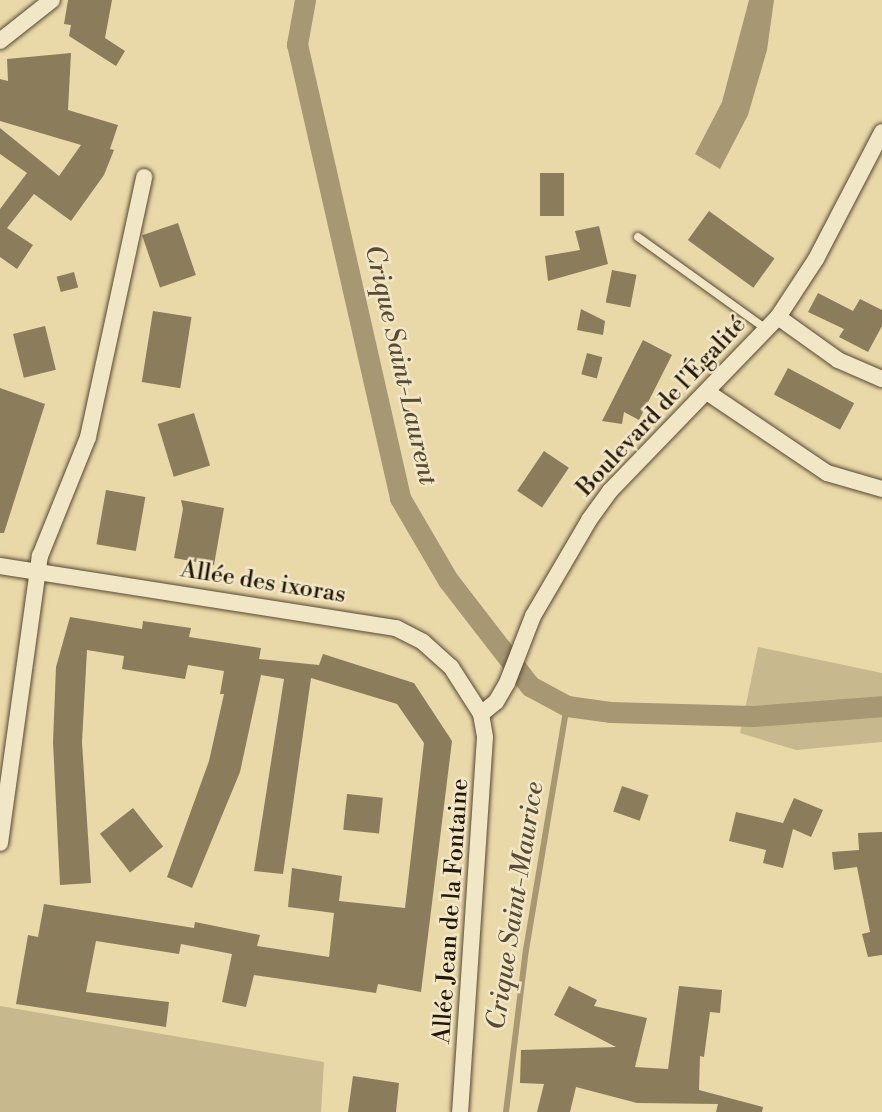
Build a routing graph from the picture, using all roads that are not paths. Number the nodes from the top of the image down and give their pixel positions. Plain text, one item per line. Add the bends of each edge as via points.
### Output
1 (52, 0) edge
2 (0, 41) edge
3 (882, 132) edge
4 (144, 177) dead end
5 (638, 237) dead end
6 (778, 317) junction
7 (766, 330) junction
8 (882, 379) edge
9 (707, 392) junction
10 (882, 489) edge
11 (0, 566) edge
12 (37, 572) junction
13 (481, 714) junction
14 (0, 843) edge
15 (460, 1112) edge

1 - 2 street
3 - 6 street, Boulevard de l'Égalité via 816,258
4 - 12 street via 88,436
5 - 7 lane
6 - 7 street, Boulevard de l'Égalité
6 - 8 street via 838,360
7 - 9 street, Boulevard de l'Égalité
9 - 10 street via 827,473
9 - 13 street, Boulevard de l'Égalité via 610,491 589,520 533,616 507,683 496,702
11 - 12 street, Allée des ixoras
12 - 13 street, Allée des ixoras via 396,628 451,667
12 - 14 street
13 - 15 street, Allée Jean de la Fontaine via 486,777

